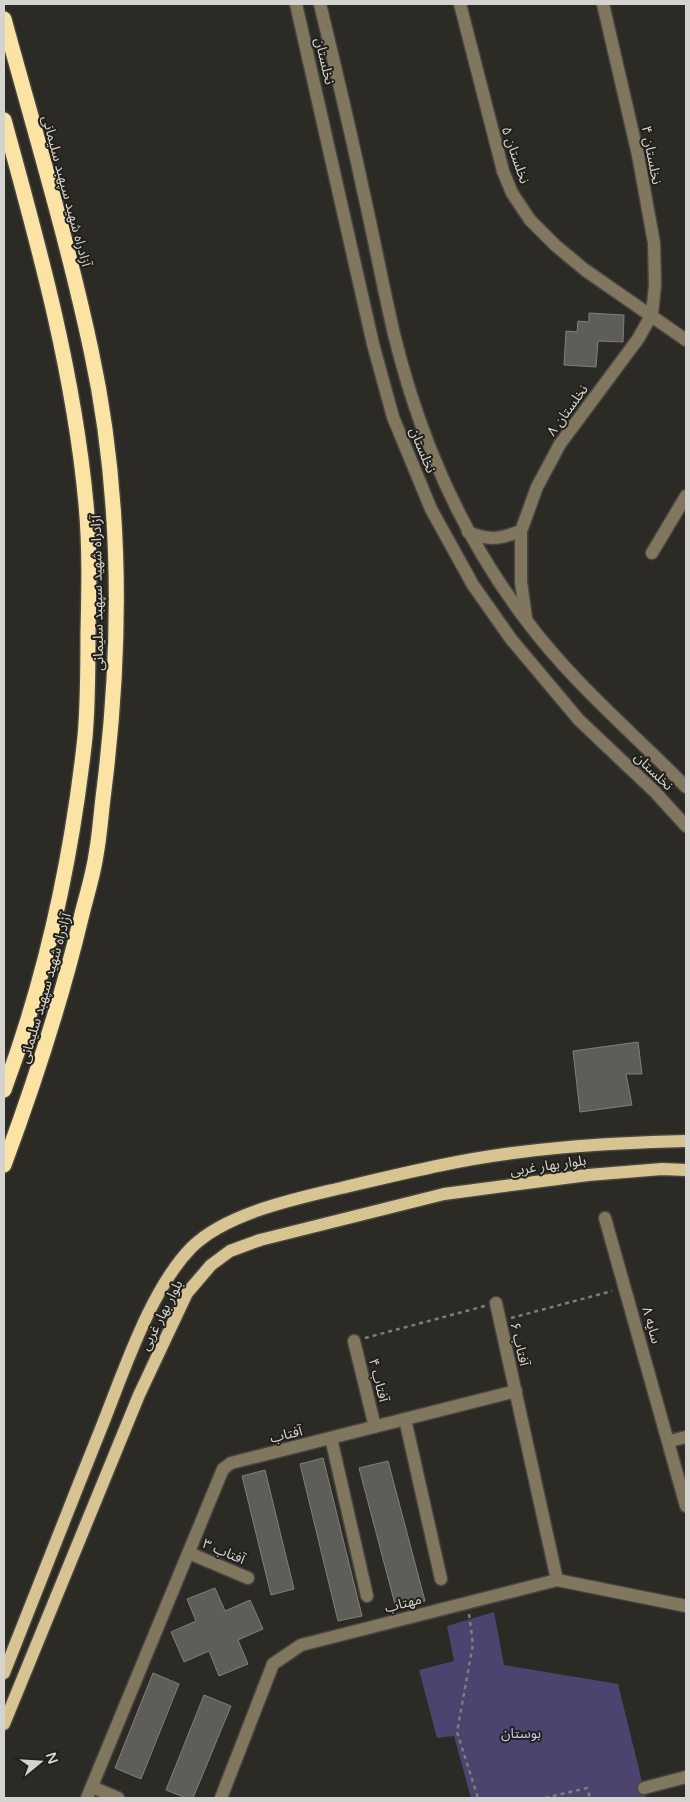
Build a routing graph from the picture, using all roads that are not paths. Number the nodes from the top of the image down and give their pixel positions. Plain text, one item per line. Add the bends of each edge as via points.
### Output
1 (296, 4) edge
2 (320, 4) edge
3 (460, 4) edge
4 (603, 4) edge
5 (4, 19) edge
6 (4, 120) edge
7 (652, 314) junction
8 (686, 340) edge
9 (686, 496) edge
10 (521, 531) junction
11 (468, 532) junction
12 (652, 553) dead end
13 (526, 620) junction
14 (673, 773) junction
15 (686, 777) edge
16 (686, 787) edge
17 (686, 826) edge
18 (4, 1090) edge
19 (686, 1141) edge
20 (4, 1165) edge
21 (686, 1170) edge
22 (605, 1218) dead end
23 (496, 1303) road end
24 (354, 1341) road end
25 (516, 1391) junction
26 (405, 1419) junction
27 (375, 1427) junction
28 (686, 1437) edge
29 (331, 1438) junction
30 (670, 1441) junction
31 (686, 1506) edge
32 (189, 1553) junction
33 (248, 1578) dead end
34 (442, 1579) dead end
35 (557, 1580) junction
36 (367, 1596) dead end
37 (686, 1606) edge
38 (4, 1672) edge
39 (4, 1724) edge
40 (686, 1777) edge
41 (644, 1788) dead end
42 (89, 1793) edge
43 (118, 1798) edge
44 (221, 1798) edge

1 - 17 street, نخلستان via 373,344 393,417 431,509 473,585 511,639 579,720
2 - 11 street, نخلستان via 394,336 416,407
3 - 7 street, نخلستان ۵ via 502,171 512,193 530,220 555,245 585,270
4 - 7 street, نخلستان ۴ via 638,156 654,244
5 - 20 highway, آزادراه شهید سپهبد سلیمانی via 92,352 112,505 115,655 110,736 96,855 69,971 36,1080
6 - 18 highway, آزادراه شهید سپهبد سلیمانی via 65,357 86,505 89,579 85,735 70,850 44,964
7 - 8 street, نخلستان ۵
7 - 10 street, نخلستان ۸ via 638,339 560,444 537,487
9 - 12 street
10 - 11 street via 502,538 483,538
10 - 13 street, نخلستان ۸ via 521,582
11 - 13 street, نخلستان
13 - 14 street, نخلستان via 581,684
14 - 15 street
14 - 16 street, نخلستان
19 - 38 main road, بلوار بهار غربی via 570,1146 444,1164 300,1198 257,1212 232,1222 194,1246 160,1290
21 - 39 main road, بلوار بهار غربی via 588,1175 444,1194 260,1240 230,1251 210,1265 187,1293 139,1395
22 - 30 street, سایه ۸
23 - 25 street, آفتاب ۶
24 - 27 street, آفتاب ۴
25 - 26 street, آفتاب
25 - 35 street
26 - 27 street, آفتاب
26 - 34 street
27 - 29 street, آفتاب
28 - 30 street
29 - 32 street, آفتاب via 231,1463 223,1469
29 - 36 street
30 - 31 street, سایه ۸
32 - 33 street, آفتاب ۳
32 - 42 street, آفتاب
35 - 37 street, مهتاب
35 - 44 street, مهتاب via 301,1645 273,1664
40 - 41 street
42 - 43 street

